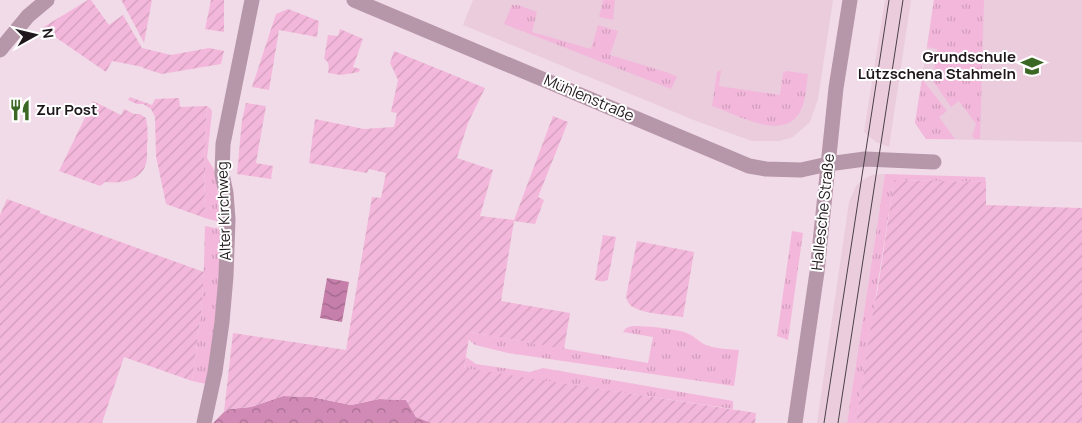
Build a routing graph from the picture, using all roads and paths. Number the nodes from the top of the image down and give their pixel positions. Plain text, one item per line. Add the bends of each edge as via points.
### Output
1 (47, 0) edge
2 (252, 0) edge
3 (354, 0) edge
4 (850, 0) edge
5 (0, 50) edge
6 (934, 162) dead end
7 (828, 164) junction
8 (204, 423) edge
9 (795, 423) edge

1 - 5 street via 28,16
2 - 8 street, Alter Kirchweg via 223,144 222,174 228,220 226,276 215,372
3 - 7 street, Mühlenstraße via 749,166 801,170
4 - 7 street, Hallesche Straße
6 - 7 street, Mühlenstraße via 865,159
7 - 9 street, Hallesche Straße via 817,272

